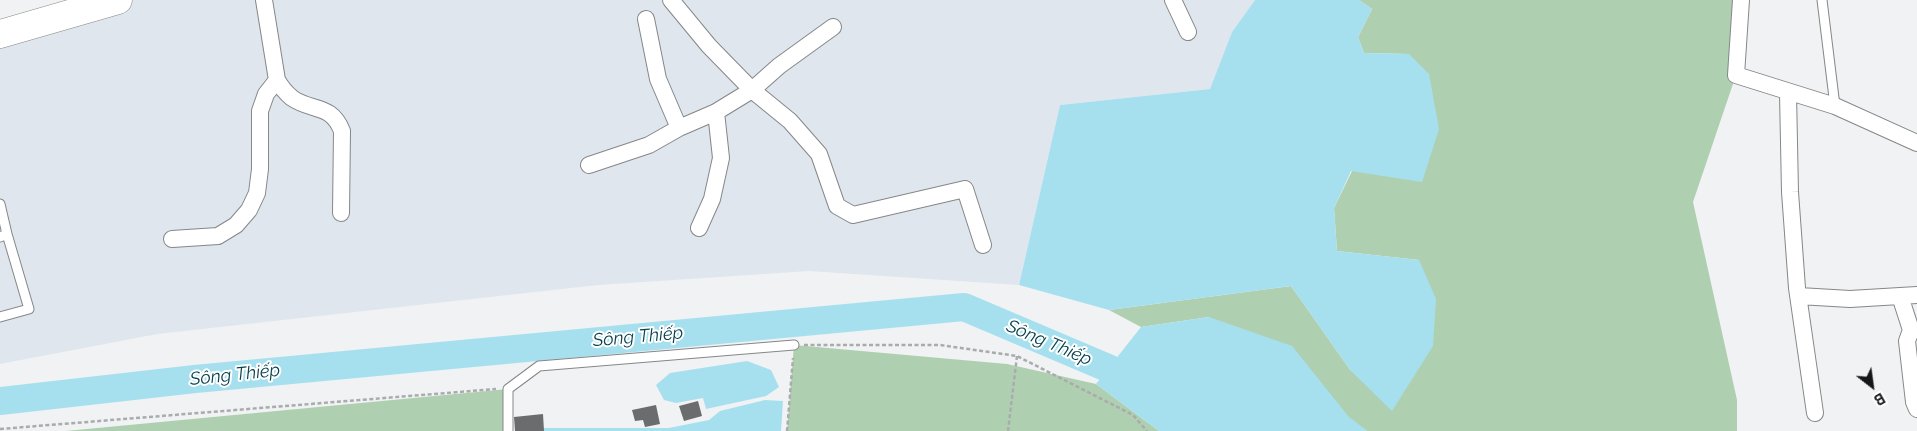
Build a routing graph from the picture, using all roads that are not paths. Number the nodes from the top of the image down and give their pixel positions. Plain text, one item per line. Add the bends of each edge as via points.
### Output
1 (118, 0) edge
2 (264, 0) edge
3 (671, 0) edge
4 (1174, 0) edge
5 (1740, 0) edge
6 (1822, 0) edge
7 (646, 19) dead end
8 (833, 27) dead end
9 (1188, 32) dead end
10 (0, 34) edge
11 (277, 80) junction
12 (752, 90) junction
13 (1788, 93) junction
14 (1835, 106) junction
15 (716, 112) junction
16 (679, 128) junction
17 (1917, 143) edge
18 (589, 165) dead end
19 (0, 204) edge
20 (340, 213) dead end
21 (699, 228) dead end
22 (3, 236) edge
23 (172, 239) dead end
24 (983, 245) dead end
25 (1917, 295) edge
26 (1799, 296) junction
27 (1900, 296) junction
28 (0, 317) edge
29 (1914, 330) edge
30 (794, 344) road end
31 (1917, 408) edge
32 (1815, 413) dead end
33 (508, 431) edge

1 - 10 highway
2 - 11 street
3 - 12 street via 709,46
4 - 9 street
5 - 13 street via 1736,75
6 - 14 lane
7 - 16 street via 658,79
8 - 12 street
11 - 20 street via 293,99 337,119 342,131
11 - 23 street via 266,94 260,111 260,169 257,193 249,210 236,225 218,236
12 - 15 street
12 - 24 street via 790,121 819,154 837,206 853,215 965,189
13 - 14 street
13 - 26 street via 1790,192
14 - 17 street
15 - 16 street
15 - 21 street via 721,158 712,199
16 - 18 street via 649,145
19 - 22 lane
22 - 28 lane via 29,310
25 - 27 street
26 - 27 street via 1850,299
26 - 32 street
27 - 29 street
29 - 31 street via 1907,341
30 - 33 lane via 539,366 508,389

